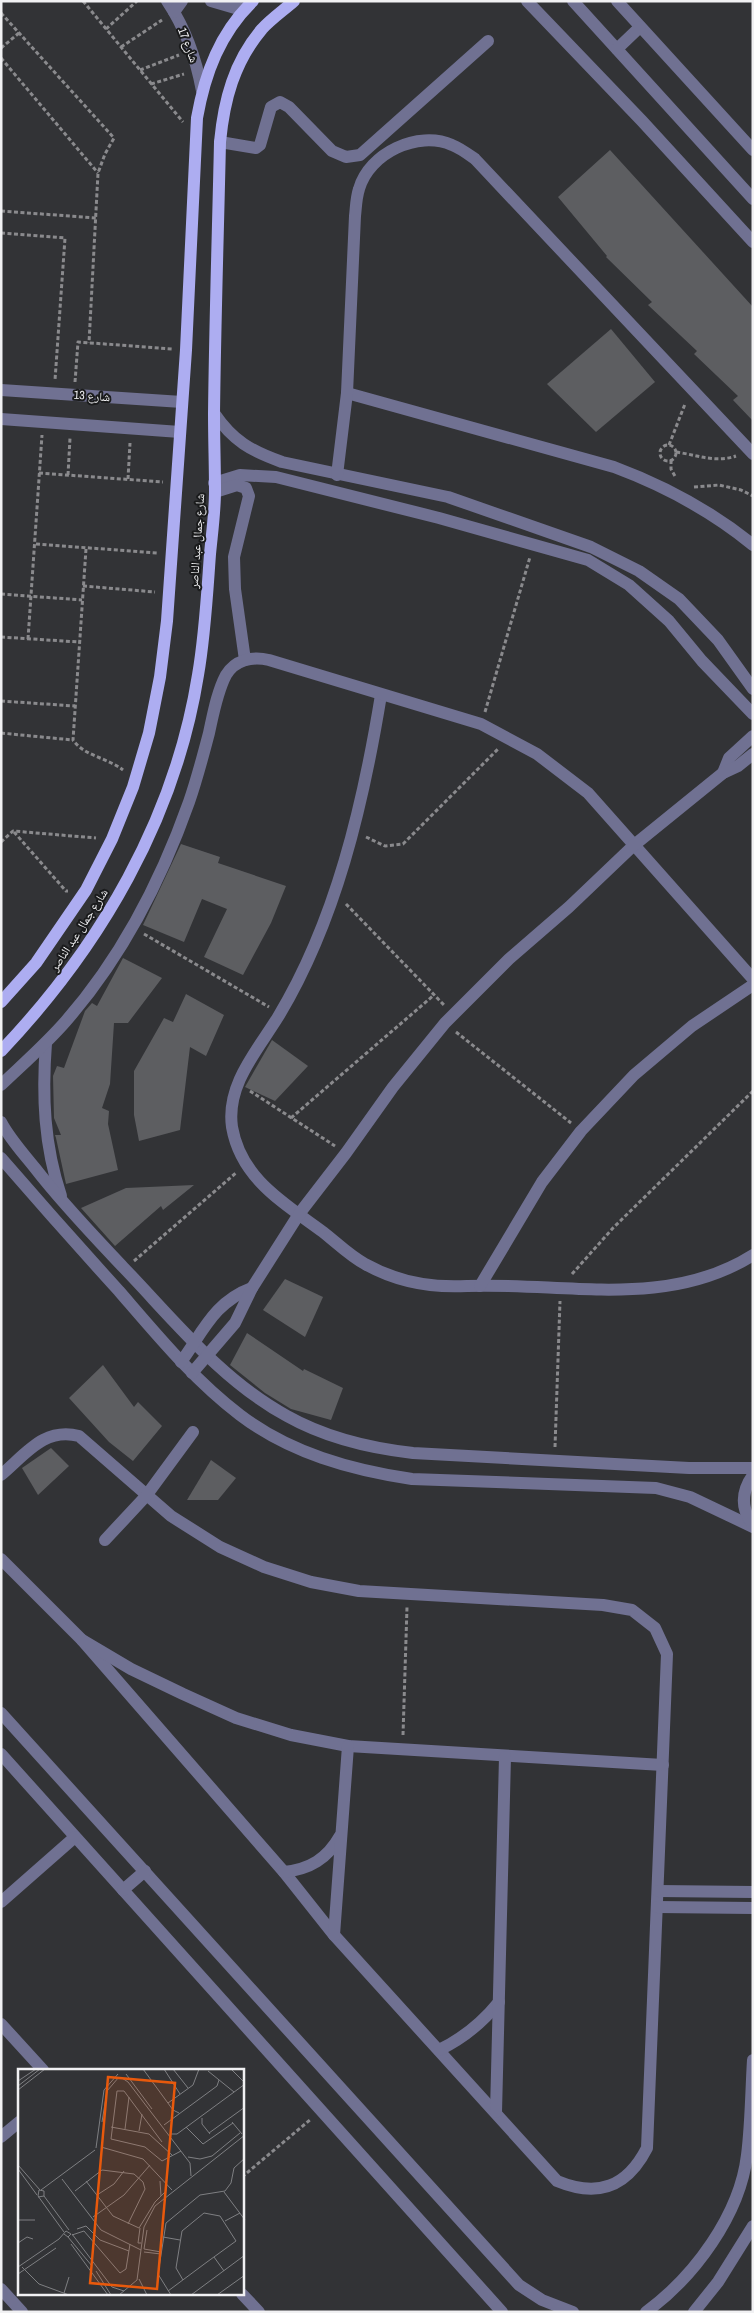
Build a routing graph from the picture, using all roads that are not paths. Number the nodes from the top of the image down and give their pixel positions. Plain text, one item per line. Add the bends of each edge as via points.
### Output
1 (211, 1) edge
2 (294, 1) edge
3 (526, 1) edge
4 (573, 1) edge
5 (617, 1) edge
6 (174, 5) edge
7 (250, 5) edge
8 (640, 27) junction
9 (488, 41) dead end
10 (616, 49) junction
11 (202, 91) junction
12 (220, 142) junction
13 (753, 150) edge
14 (753, 198) edge
15 (753, 242) edge
16 (1, 390) edge
17 (347, 393) junction
18 (182, 402) junction
19 (214, 413) junction
20 (1, 419) edge
21 (180, 432) junction
22 (750, 452) edge
23 (282, 462) junction
24 (338, 475) junction
25 (276, 477) junction
26 (214, 487) junction
27 (448, 497) junction
28 (439, 518) junction
29 (753, 545) edge
30 (244, 660) junction
31 (753, 689) edge
32 (381, 695) junction
33 (753, 714) edge
34 (753, 736) edge
35 (753, 754) edge
36 (723, 772) junction
37 (633, 846) junction
38 (753, 979) edge
39 (753, 985) edge
40 (1, 1002) edge
41 (46, 1043) junction
42 (1, 1051) edge
43 (1, 1085) edge
44 (1, 1122) edge
45 (1, 1158) edge
46 (28, 1159) junction
47 (14, 1172) junction
48 (64, 1205) junction
49 (299, 1214) junction
50 (753, 1255) edge
51 (480, 1286) junction
52 (252, 1288) junction
53 (194, 1344) junction
54 (206, 1356) junction
55 (181, 1362) junction
56 (192, 1373) junction
57 (194, 1432) dead end
58 (753, 1468) edge
59 (1, 1474) edge
60 (753, 1475) edge
61 (146, 1496) junction
62 (753, 1526) edge
63 (105, 1540) dead end
64 (1, 1559) edge
65 (82, 1640) junction
66 (1, 1713) edge
67 (348, 1746) junction
68 (1, 1754) edge
69 (505, 1757) junction
70 (663, 1765) junction
71 (341, 1834) junction
72 (75, 1837) junction
73 (145, 1872) junction
74 (284, 1872) junction
75 (123, 1890) junction
76 (658, 1891) junction
77 (753, 1892) edge
78 (1, 1902) edge
79 (657, 1907) junction
80 (753, 1908) edge
81 (334, 1934) junction
82 (499, 2002) junction
83 (1, 2024) edge
84 (439, 2050) junction
85 (753, 2060) edge
86 (42, 2069) edge
87 (496, 2112) junction
88 (18, 2123) edge
89 (1, 2137) edge
90 (753, 2226) edge
91 (1, 2289) edge
92 (244, 2296) edge
93 (22, 2312) edge
94 (259, 2312) edge
95 (502, 2312) edge
96 (573, 2312) edge
97 (646, 2312) edge
98 (694, 2312) edge

1 - 7 street via 224,6
2 - 12 main road, شارع جمال عبد الناصر via 263,28 245,53 231,82
3 - 15 street
4 - 10 street
5 - 8 street
6 - 11 street, شارع 17 via 192,50
7 - 11 main road, شارع جمال عبد الناصر via 222,40
8 - 10 street
8 - 13 street
9 - 12 street via 360,155 346,157 332,151 289,107 280,102 271,107 260,145 256,148
10 - 14 street
11 - 18 main road, شارع جمال عبد الناصر via 196,136
12 - 19 main road, شارع جمال عبد الناصر
16 - 18 street, شارع 13
17 - 22 street via 359,188 373,164 396,147 423,140 451,144 476,159
17 - 24 street
17 - 29 street via 614,467 678,494
18 - 21 main road, شارع جمال عبد الناصر
19 - 23 street via 241,443
19 - 26 main road, شارع جمال عبد الناصر
20 - 21 street
21 - 40 main road, شارع جمال عبد الناصر via 160,677 149,733 133,787 86,890 36,963
23 - 24 street
23 - 25 street
24 - 27 street
25 - 26 street via 240,475
25 - 28 street
26 - 30 street via 237,485 246,488 249,496 234,557
26 - 42 main road, شارع جمال عبد الناصر via 205,625 198,677 172,780 130,877 103,923 56,990
27 - 28 street
27 - 31 street via 591,547 639,571 679,599 718,640
28 - 33 street via 588,560 630,584
30 - 32 street via 269,660
30 - 41 street via 231,669 223,683 203,756 160,876 106,970
32 - 37 street via 481,724 509,738 588,793
32 - 49 street via 355,827 334,892 310,953 280,1013 237,1083 232,1103 236,1145 245,1165 257,1181
34 - 36 street via 729,758
35 - 36 street via 733,769
36 - 37 street
37 - 38 street
37 - 49 street via 509,959 449,1019 392,1087
39 - 51 street via 692,1026 634,1075 581,1131 542,1182
41 - 43 street
41 - 48 street via 44,1071 49,1154
44 - 46 street
45 - 47 street
46 - 47 street
46 - 48 street
47 - 55 street
48 - 53 street
49 - 51 street via 364,1264 401,1280 441,1288
49 - 52 street
50 - 51 street via 731,1269 686,1283 640,1290
52 - 53 street via 224,1302
52 - 54 street via 235,1323
53 - 54 street
53 - 55 street
54 - 56 street
54 - 58 street via 286,1416 316,1431 380,1449
55 - 56 street
56 - 62 street via 242,1416 310,1454 343,1466 412,1479 656,1488 690,1497
57 - 61 street
59 - 61 street via 47,1436 68,1433 78,1436
60 - 62 street via 744,1496 744,1508
61 - 63 street
61 - 70 street via 220,1547 264,1567 311,1582 359,1591 603,1605 632,1610 655,1628 667,1654
64 - 65 street
65 - 67 street via 131,1669 236,1718 291,1735
65 - 74 street
66 - 73 street
67 - 69 street
67 - 71 street
68 - 72 street
69 - 70 street
69 - 82 street
70 - 76 street
71 - 74 street via 324,1858 312,1866
71 - 81 street
72 - 75 street
72 - 78 street
73 - 75 street
73 - 96 street via 519,2285 542,2300
74 - 81 street
75 - 95 street
76 - 77 street
76 - 79 street
79 - 80 street
79 - 87 street via 647,2148 639,2164 610,2186 592,2190 574,2188 557,2181
81 - 84 street
82 - 84 street via 478,2025
82 - 87 street
83 - 86 street
84 - 87 street
85 - 97 street via 747,2157 728,2214 696,2265
88 - 89 street
90 - 98 street via 718,2282
91 - 93 street
92 - 94 street

